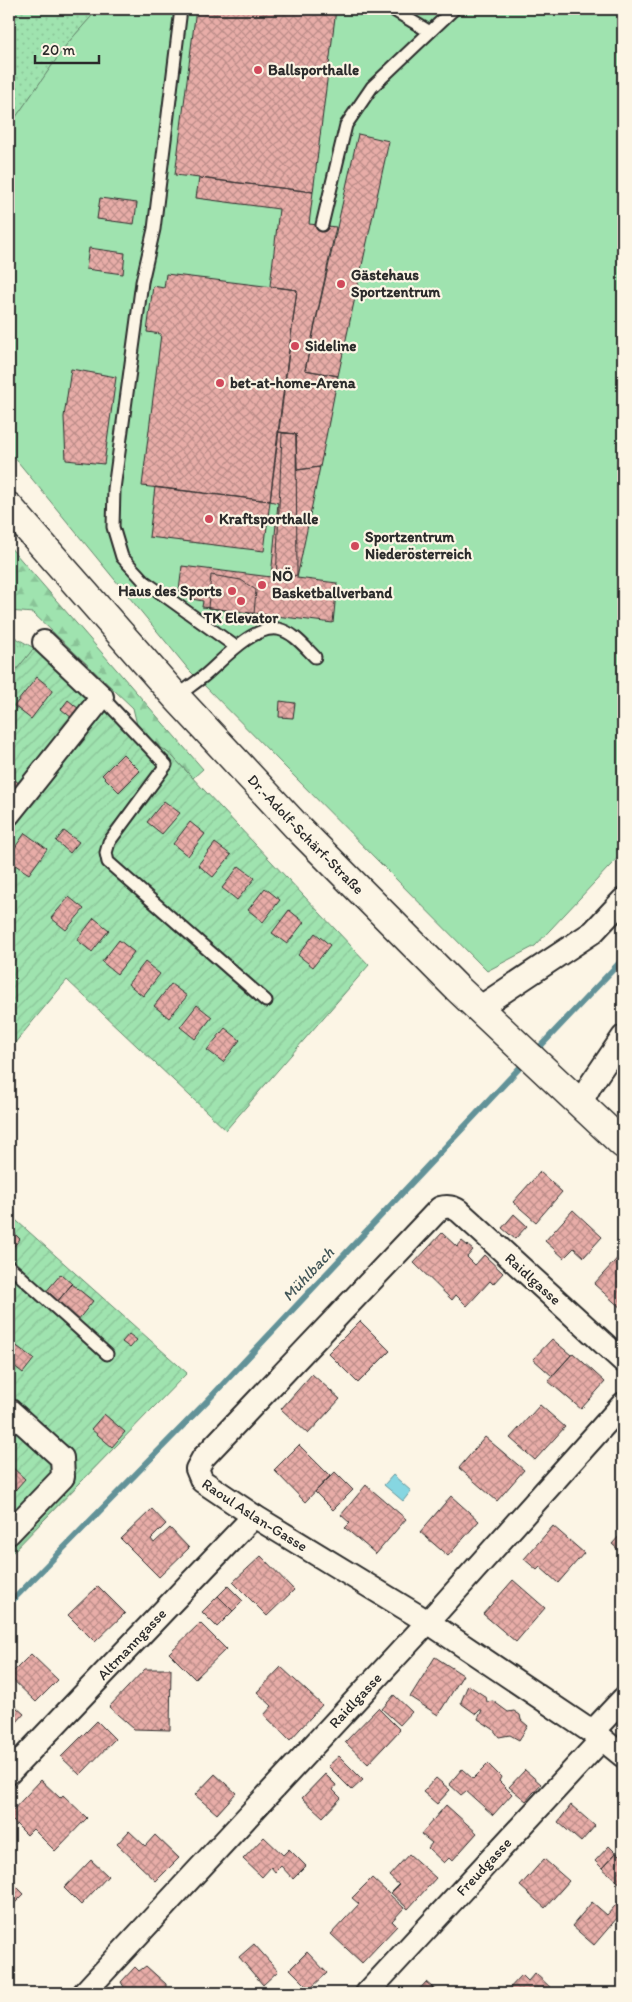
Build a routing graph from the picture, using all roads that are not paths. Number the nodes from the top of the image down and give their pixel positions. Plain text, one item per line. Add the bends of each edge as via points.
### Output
1 (181, 9) edge
2 (392, 9) edge
3 (454, 9) edge
4 (430, 32) junction
5 (322, 226) dead end
6 (9, 507) edge
7 (44, 642) dead end
8 (236, 647) junction
9 (315, 656) dead end
10 (102, 697) junction
11 (176, 697) junction
12 (9, 814) edge
13 (623, 900) edge
14 (266, 1001) dead end
15 (479, 1008) junction
16 (623, 1037) edge
17 (581, 1103) junction
18 (623, 1144) edge
19 (440, 1208) joint
20 (9, 1266) edge
21 (107, 1354) dead end
22 (623, 1361) edge
23 (623, 1404) edge
24 (9, 1410) edge
25 (254, 1516) junction
26 (9, 1533) edge
27 (428, 1622) junction
28 (623, 1699) edge
29 (597, 1736) junction
30 (623, 1756) edge
31 (9, 1773) edge
32 (84, 1993) edge
33 (366, 1993) edge

1 - 8 lane via 154,229 142,282 115,480 112,527 122,557 144,581
2 - 4 lane
3 - 4 lane
4 - 5 lane via 372,87 346,124
6 - 11 street, Dr.-Adolf-Schärf-Straße
7 - 10 street
8 - 9 lane via 257,634 278,629 291,634
8 - 11 lane
10 - 12 street
10 - 14 lane via 166,766 109,842 108,862
11 - 15 street, Dr.-Adolf-Schärf-Straße via 298,828
13 - 15 street via 593,932
15 - 17 street, Dr.-Adolf-Schärf-Straße
16 - 17 street
17 - 18 street, Dr.-Adolf-Schärf-Straße
19 - 22 street, Raidlgasse via 450,1206 459,1211
19 - 25 street, Raoul Aslan-Gasse via 202,1458 197,1469 202,1481
20 - 21 lane
23 - 27 street, Raidlgasse
24 - 26 street via 62,1458 63,1477
25 - 27 street, Raoul Aslan-Gasse
25 - 31 street, Altmanngasse
27 - 29 street, Raoul Aslan-Gasse
27 - 32 street, Raidlgasse
28 - 29 street
29 - 30 street, Raoul Aslan-Gasse
29 - 33 street, Freudgasse

